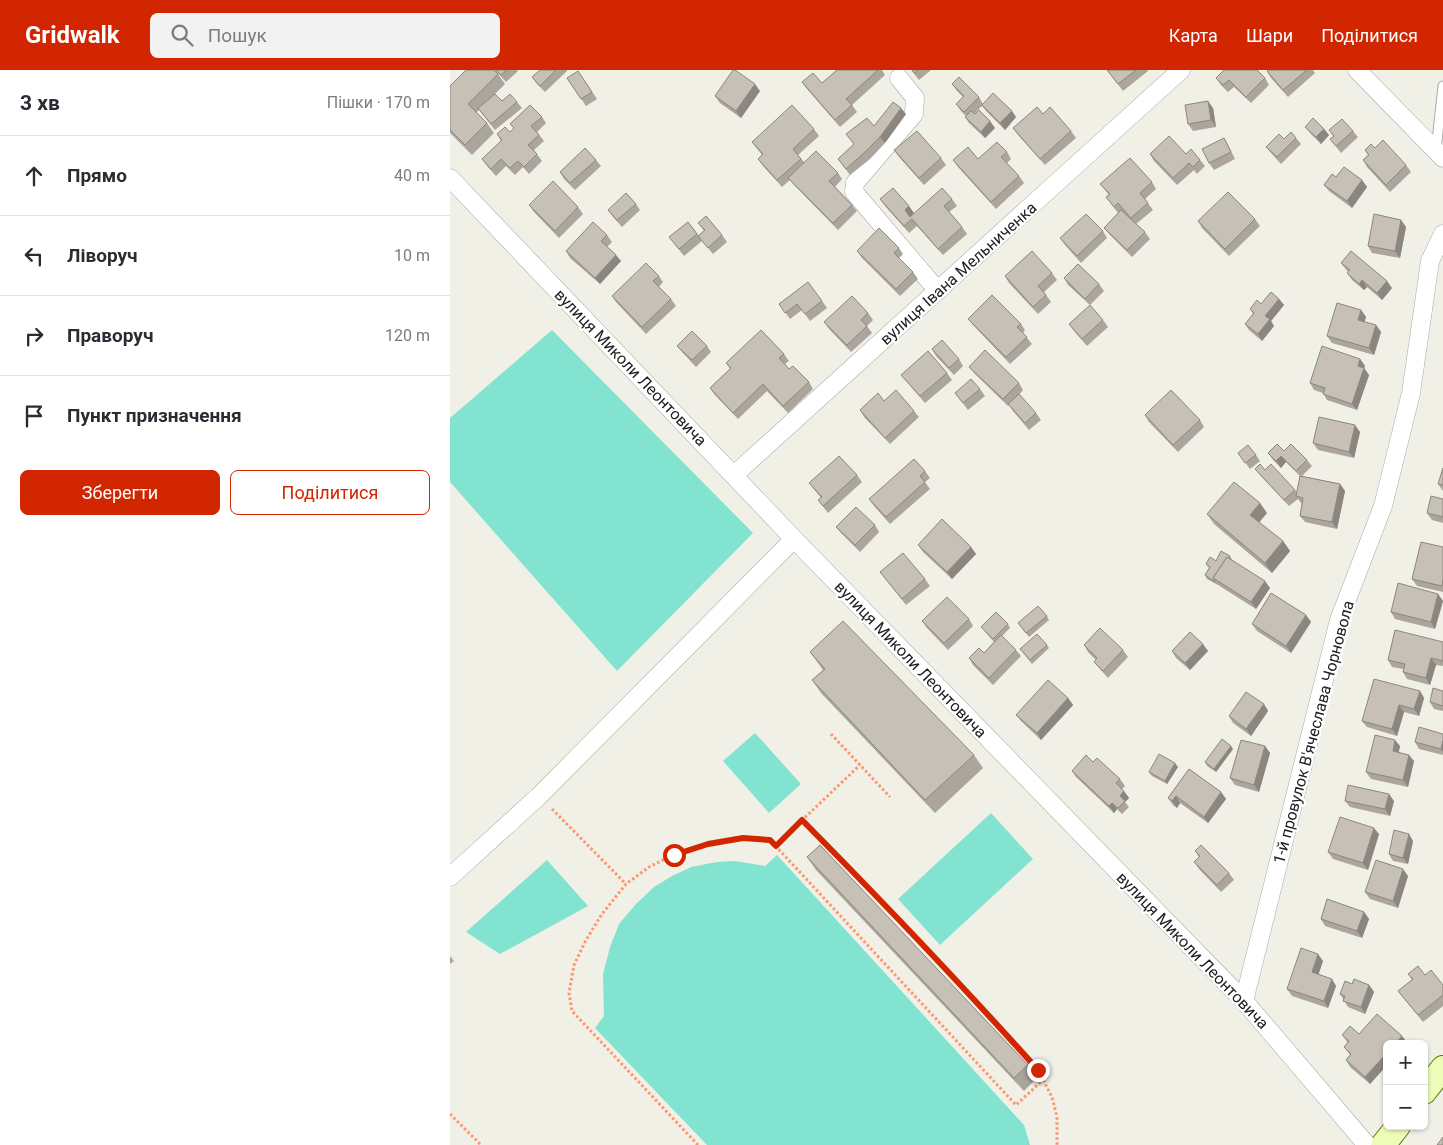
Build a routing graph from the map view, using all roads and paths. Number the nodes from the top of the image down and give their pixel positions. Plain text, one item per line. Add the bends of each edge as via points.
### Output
1 (1181, 70) edge
2 (1357, 70) edge
3 (899, 78) dead end
4 (1443, 86) edge
5 (1441, 126) edge
6 (1440, 155) edge
7 (450, 178) edge
8 (1443, 234) edge
9 (938, 290) junction
10 (734, 475) junction
11 (794, 539) junction
12 (831, 734) dead end
13 (860, 765) junction
14 (539, 796) junction
15 (890, 797) dead end
16 (802, 820) junction
17 (776, 846) junction
18 (450, 877) edge
19 (626, 884) junction
20 (1244, 1001) junction
21 (1443, 1068) edge
22 (1044, 1080) junction
23 (1428, 1087) edge
24 (450, 1114) edge
25 (1395, 1130) edge
26 (481, 1145) edge
27 (698, 1145) edge
28 (1057, 1145) edge
29 (1367, 1145) edge
30 (1383, 1145) edge

1 - 9 street, вулиця Івана Мельниченка
2 - 6 street
3 - 9 street via 915,98 914,114 855,183 854,192
4 - 5 lane
5 - 6 lane
7 - 10 street, вулиця Миколи Леонтовича
8 - 20 street, 1-й провулок В'ячеслава Чорновола via 1430,261 1411,393 1383,506 1339,620
9 - 10 street, вулиця Івана Мельниченка
10 - 11 street, вулиця Миколи Леонтовича
11 - 14 street
11 - 20 street, вулиця Миколи Леонтовича
12 - 13 path
13 - 15 path
13 - 16 path
14 - 18 street
14 - 19 path
16 - 17 path
16 - 22 path via 988,1015
17 - 19 path via 770,840 743,838 708,844 649,867
17 - 22 path via 1016,1105
19 - 27 path via 602,914 574,965 569,993 572,1011
20 - 29 street, вулиця Миколи Леонтовича
21 - 23 main road
22 - 28 path via 1057,1116
24 - 26 path
25 - 30 main road

